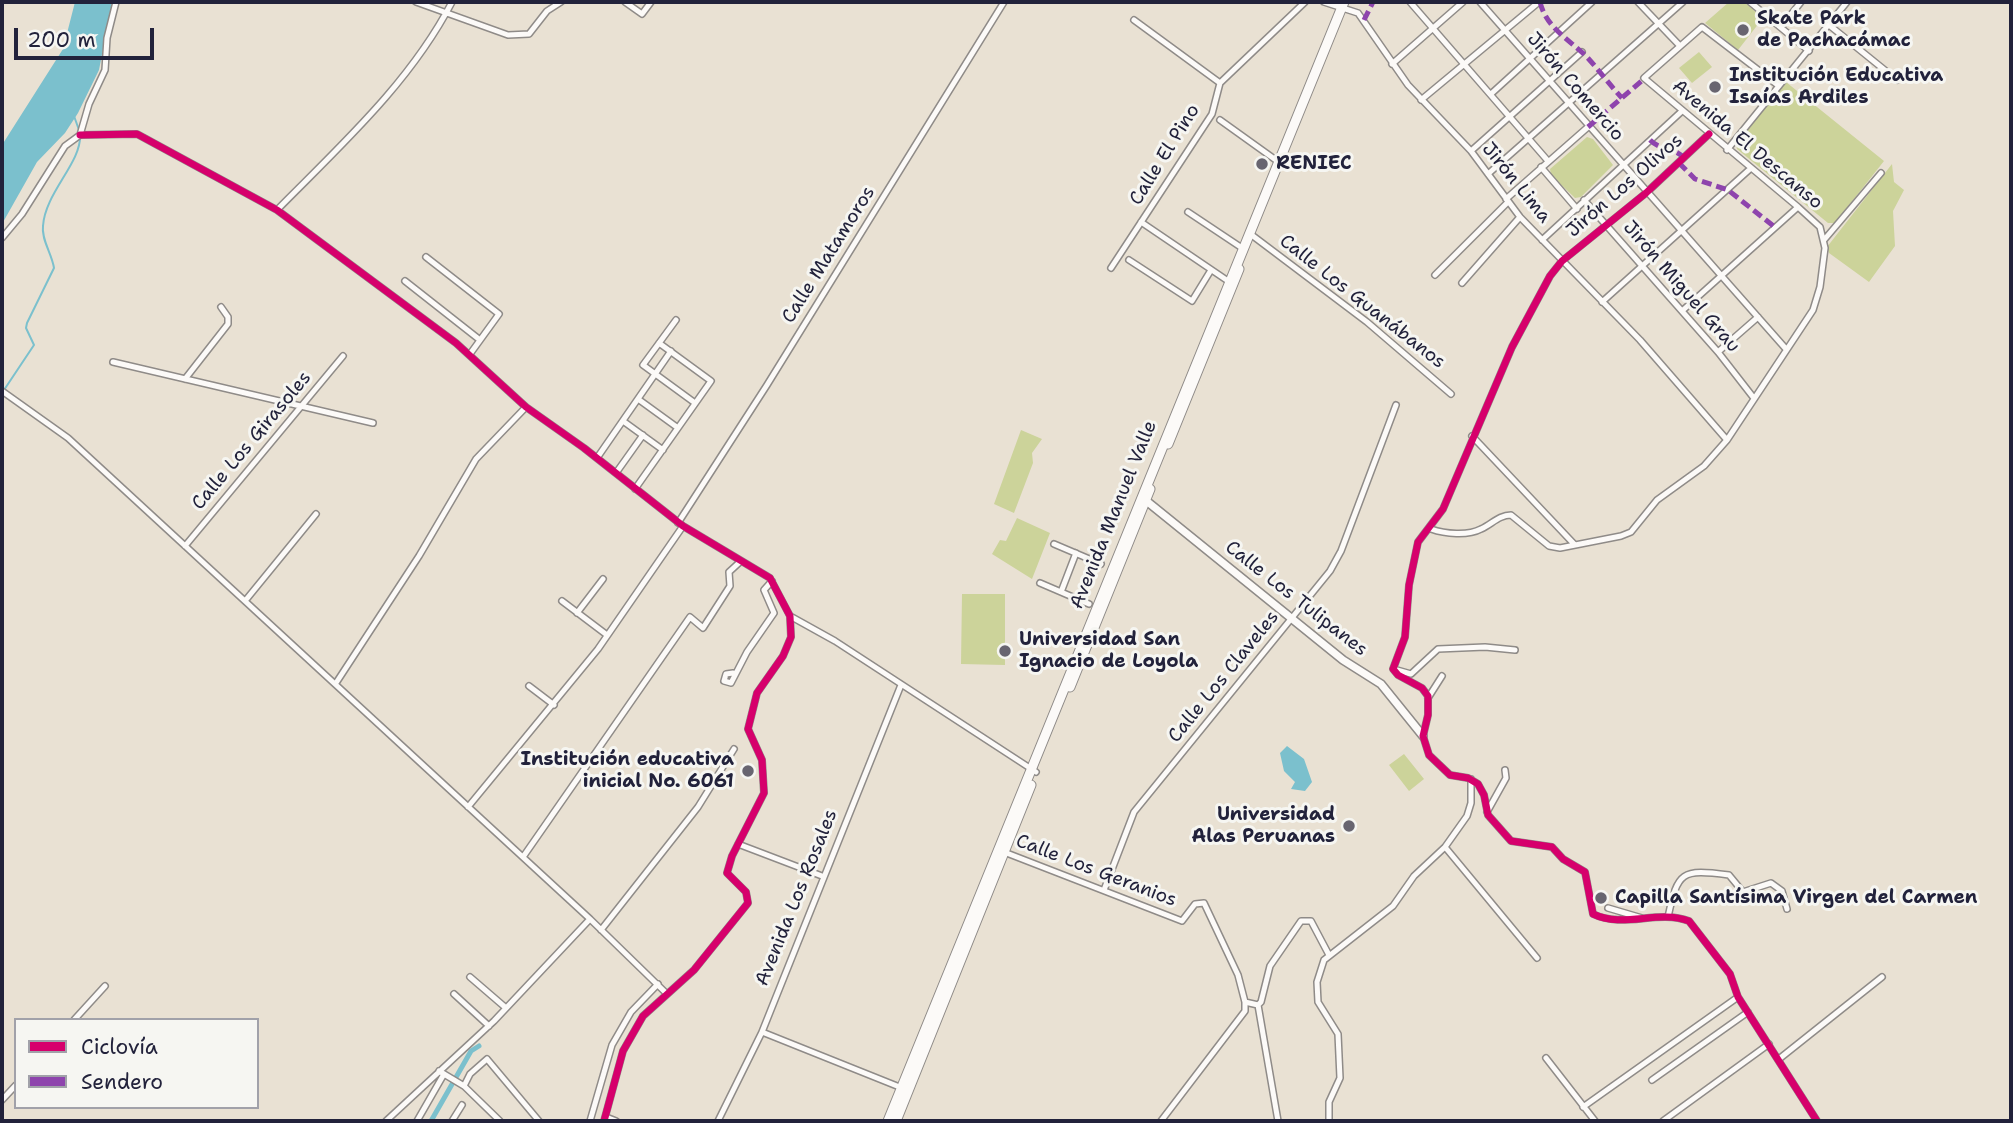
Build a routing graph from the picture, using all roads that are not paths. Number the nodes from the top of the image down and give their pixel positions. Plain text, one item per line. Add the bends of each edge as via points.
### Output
1 (116, 2) edge
2 (416, 2) edge
3 (452, 2) edge
4 (561, 2) edge
5 (625, 2) edge
6 (651, 2) edge
7 (1004, 2) edge
8 (1305, 2) edge
9 (1324, 2) edge
10 (1410, 2) edge
11 (1463, 2) edge
12 (1480, 2) edge
13 (1539, 2) edge
14 (1592, 2) edge
15 (1638, 2) edge
16 (1683, 2) edge
17 (1749, 2) edge
18 (1801, 2) edge
19 (1847, 2) edge
20 (1345, 5) edge
21 (446, 14) junction
22 (1134, 20) dead end
23 (1657, 22) junction
24 (1829, 25) junction
25 (1781, 27) junction
26 (1433, 28) junction
27 (1505, 29) junction
28 (1680, 46) junction
29 (1809, 51) junction
30 (1582, 52) dead end
31 (1530, 59) junction
32 (1392, 64) junction
33 (1464, 64) junction
34 (1897, 80) dead end
35 (1549, 82) junction
36 (1220, 83) junction
37 (1779, 86) junction
38 (1492, 93) junction
39 (1421, 100) junction
40 (1567, 104) junction
41 (1682, 111) junction
42 (1510, 116) junction
43 (1220, 120) dead end
44 (1588, 127) junction
45 (1709, 134) junction
46 (80, 135) junction
47 (1528, 138) junction
48 (1727, 150) junction
49 (1471, 151) junction
50 (1280, 162) junction
51 (1548, 162) junction
52 (1622, 165) junction
53 (1541, 167) junction
54 (1750, 169) junction
55 (1881, 173) dead end
56 (1488, 174) junction
57 (1646, 193) junction
58 (1507, 200) junction
59 (1584, 200) junction
60 (1798, 207) junction
61 (1577, 209) junction
62 (277, 210) junction
63 (1188, 212) dead end
64 (1520, 217) junction
65 (1141, 222) junction
66 (1606, 225) junction
67 (1681, 233) junction
68 (1253, 236) junction
69 (2, 237) edge
70 (1542, 240) junction
71 (1824, 240) junction
72 (1242, 248) junction
73 (426, 257) dead end
74 (1129, 260) dead end
75 (1562, 261) junction
76 (1642, 266) junction
77 (1111, 268) dead end
78 (1211, 270) junction
79 (1435, 275) dead end
80 (1721, 277) junction
81 (405, 281) dead end
82 (1228, 282) junction
83 (1462, 283) dead end
84 (1602, 302) junction
85 (221, 307) dead end
86 (1682, 312) junction
87 (1758, 317) junction
88 (676, 320) dead end
89 (480, 340) junction
90 (659, 343) junction
91 (1786, 349) junction
92 (671, 351) junction
93 (1718, 352) junction
94 (470, 354) junction
95 (343, 356) dead end
96 (113, 362) dead end
97 (655, 374) junction
98 (185, 379) junction
99 (2, 391) edge
100 (1451, 394) dead end
101 (1753, 397) junction
102 (638, 399) junction
103 (695, 403) junction
104 (302, 405) junction
105 (1396, 405) dead end
106 (526, 407) junction
107 (623, 421) junction
108 (373, 423) dead end
109 (678, 428) junction
110 (643, 435) junction
111 (1472, 436) junction
112 (1727, 440) junction
113 (663, 450) junction
114 (597, 458) junction
115 (616, 473) junction
116 (635, 489) junction
117 (1143, 499) junction
118 (316, 513) dead end
119 (680, 525) junction
120 (1431, 529) junction
121 (1054, 544) dead end
122 (1574, 544) junction
123 (185, 546) junction
124 (1076, 553) junction
125 (741, 561) junction
126 (1101, 564) dead end
127 (603, 579) dead end
128 (772, 581) junction
129 (1040, 583) dead end
130 (1061, 592) junction
131 (245, 601) junction
132 (562, 601) dead end
133 (1089, 604) dead end
134 (577, 613) junction
135 (790, 616) junction
136 (1293, 619) junction
137 (607, 635) junction
138 (1515, 650) dead end
139 (1393, 664) junction
140 (733, 673) dead end
141 (1442, 676) dead end
142 (336, 683) junction
143 (901, 685) junction
144 (529, 686) dead end
145 (1428, 698) junction
146 (554, 705) junction
147 (1423, 736) junction
148 (734, 749) dead end
149 (1504, 770) dead end
150 (1033, 771) junction
151 (1471, 779) junction
152 (468, 807) junction
153 (1487, 812) junction
154 (738, 844) junction
155 (1445, 847) junction
156 (1001, 851) junction
157 (523, 857) junction
158 (822, 876) junction
159 (1104, 890) junction
160 (1608, 908) dead end
161 (1787, 909) dead end
162 (1668, 917) junction
163 (1642, 918) junction
164 (590, 919) junction
165 (601, 930) junction
166 (1329, 955) junction
167 (1538, 958) dead end
168 (470, 977) dead end
169 (1882, 977) dead end
170 (658, 984) junction
171 (105, 986) dead end
172 (454, 994) dead end
173 (667, 994) junction
174 (1738, 997) junction
175 (1245, 1002) junction
176 (1258, 1005) junction
177 (506, 1008) junction
178 (1748, 1012) junction
179 (76, 1018) edge
180 (489, 1026) junction
181 (762, 1032) junction
182 (1769, 1044) junction
183 (1546, 1058) dead end
184 (1779, 1059) junction
185 (442, 1072) junction
186 (1652, 1080) dead end
187 (464, 1086) junction
188 (14, 1087) edge
189 (905, 1089) junction
190 (2, 1100) edge
191 (462, 1105) dead end
192 (1583, 1107) junction
193 (605, 1119) edge
194 (391, 1120) edge
195 (416, 1121) edge
196 (452, 1121) edge
197 (500, 1121) edge
198 (539, 1121) edge
199 (590, 1121) edge
200 (616, 1121) edge
201 (718, 1121) edge
202 (888, 1121) edge
203 (896, 1121) edge
204 (1161, 1121) edge
205 (1278, 1121) edge
206 (1329, 1121) edge
207 (1595, 1121) edge
208 (1662, 1121) edge
209 (1817, 1121) edge

1 - 46 street via 105,69
2 - 21 street
3 - 21 street
4 - 21 street via 526,36 508,35
5 - 6 street via 642,14
7 - 119 street, Calle Matamoros
8 - 36 street
9 - 20 street
10 - 26 street
11 - 26 street
12 - 27 street, Jirón Comercio
13 - 27 street
14 - 31 street
15 - 23 street
16 - 23 street
17 - 25 street
18 - 25 street
19 - 24 street
20 - 32 street, Jirón Lima via 1362,18
20 - 50 main road, Avenida Manuel Valle
21 - 62 street via 376,109
22 - 36 street
23 - 28 street
23 - 40 street
24 - 29 street
24 - 34 street
25 - 29 street
26 - 32 street
26 - 33 street
27 - 31 street, Jirón Comercio
27 - 33 street
28 - 37 street via 1702,26
28 - 41 street, Avenida El Descanso via 1644,79
29 - 37 street
30 - 35 street
31 - 35 street, Jirón Comercio
31 - 38 street
32 - 39 street, Jirón Lima
33 - 38 street
33 - 39 street
35 - 40 street, Jirón Comercio
35 - 42 street
36 - 65 street, Calle El Pino via 1212,114
37 - 48 street
38 - 42 street
39 - 49 street, Jirón Lima
40 - 44 street, Jirón Comercio
40 - 47 street
41 - 45 street, Avenida El Descanso
41 - 52 street
42 - 47 street
42 - 49 street
43 - 50 street
44 - 51 street
44 - 52 street, Jirón Comercio
45 - 48 street, Avenida El Descanso
45 - 57 street, Jirón Los Olivos
46 - 62 street via 137,134
46 - 69 street via 65,146
47 - 51 street
47 - 56 street
48 - 54 street, Avenida El Descanso
49 - 56 street, Jirón Lima
50 - 68 main road, Avenida Manuel Valle
50 - 72 main road, Avenida Manuel Valle
51 - 53 street
52 - 57 street, Jirón Comercio
52 - 59 street
53 - 58 street
53 - 61 street
54 - 60 street, Avenida El Descanso
54 - 67 street
55 - 71 street
56 - 58 street, Jirón Lima
57 - 66 street, Jirón Los Olivos
57 - 67 street, Jirón Comercio
58 - 64 street, Jirón Lima
58 - 79 street
59 - 61 street
59 - 66 street, Jirón Miguel Grau
60 - 71 street, Avenida El Descanso
60 - 80 street
61 - 70 street
62 - 94 street
63 - 72 street
64 - 70 street, Jirón Lima
64 - 83 street
65 - 77 street, Calle El Pino
65 - 78 street
66 - 75 street, Jirón Los Olivos
66 - 76 street, Jirón Miguel Grau
67 - 76 street
67 - 80 street, Jirón Comercio
68 - 100 street, Calle Los Guanábanos via 1367,322
68 - 117 main road, Avenida Manuel Valle
70 - 75 street, Jirón Lima
71 - 91 street via 1817,302
72 - 82 main road, Avenida Manuel Valle
73 - 89 street via 499,314
74 - 78 street via 1192,301
75 - 84 street, Jirón Lima
75 - 111 street, Jirón Los Olivos via 1512,346
76 - 84 street
76 - 86 street, Jirón Miguel Grau
78 - 82 street
80 - 86 street
80 - 87 street, Jirón Comercio
81 - 89 street
82 - 117 main road, Avenida Manuel Valle
84 - 112 street, Jirón Lima
85 - 98 street via 228,324
86 - 93 street, Jirón Miguel Grau
87 - 91 street, Jirón Comercio
87 - 93 street
88 - 90 street
89 - 94 street
90 - 92 street
90 - 97 street via 643,365
91 - 101 street
92 - 97 street
92 - 103 street via 711,380
93 - 101 street, Jirón Miguel Grau
94 - 106 street
95 - 104 street, Calle Los Girasoles
96 - 98 street
97 - 102 street
97 - 103 street
98 - 104 street
99 - 123 street via 68,438
101 - 112 street
102 - 107 street
102 - 109 street
103 - 109 street
104 - 108 street
104 - 123 street, Calle Los Girasoles
105 - 136 street, Calle Los Claveles via 1341,551
106 - 114 street
106 - 142 street via 476,459
107 - 110 street
107 - 114 street
109 - 113 street
110 - 113 street
110 - 115 street
111 - 120 street, Jirón Los Olivos
111 - 122 street
112 - 122 street via 1704,466 1657,500 1631,532
113 - 116 street
114 - 115 street
115 - 116 street
116 - 119 street
117 - 136 street, Calle Los Tulipanes
117 - 150 main road, Avenida Manuel Valle
118 - 131 street
119 - 125 street
119 - 137 street, Calle Matamoros
120 - 122 street via 1479,531 1511,514 1549,546
120 - 139 street, Jirón Los Olivos via 1416,549 1405,637
121 - 124 street
123 - 131 street
124 - 126 street
124 - 130 street
125 - 128 street
125 - 157 street via 729,572 730,586 703,628 690,617
127 - 134 street
128 - 135 street
128 - 140 street via 764,590 774,613
129 - 130 street
130 - 133 street
131 - 142 street
132 - 134 street
134 - 137 street
135 - 143 street
135 - 154 street via 789,646 760,686 751,714 748,730 762,760 764,793
136 - 147 street, Calle Los Tulipanes via 1381,684
136 - 159 street, Calle Los Claveles via 1134,812
137 - 146 street, Calle Matamoros
138 - 139 street via 1438,649 1411,674 1398,671
139 - 145 street via 1395,673 1422,688
141 - 145 street
142 - 152 street
143 - 150 street
143 - 158 street, Avenida Los Rosales
144 - 146 street
145 - 147 street
146 - 152 street, Calle Matamoros
147 - 151 street via 1429,755 1447,773
148 - 165 street via 698,807
149 - 153 street via 1506,778
150 - 156 main road, Avenida Manuel Valle
151 - 153 street via 1484,795
151 - 155 street via 1467,816
152 - 157 street
153 - 163 street via 1511,841 1552,847 1585,872 1594,915 1631,921
154 - 158 street
154 - 173 street via 727,873 746,892 748,903 694,970
155 - 166 street via 1414,876 1394,905
155 - 167 street
156 - 159 street, Calle Los Geranios
156 - 189 main road, Avenida Manuel Valle
157 - 164 street
158 - 181 street, Avenida Los Rosales
159 - 175 street, Calle Los Geranios via 1182,921 1195,904 1206,906 1238,975
160 - 163 street
161 - 162 street via 1782,891 1771,883 1747,892 1729,875 1689,874 1675,886
162 - 163 street
162 - 174 street via 1689,921 1730,974
164 - 165 street
164 - 177 street
165 - 170 street
166 - 176 street via 1311,921 1301,921 1270,966
166 - 206 street via 1320,968 1317,992 1322,1014 1338,1034 1340,1078 1329,1102
168 - 177 street
169 - 184 street
170 - 173 street
170 - 199 street via 631,1013 612,1045
171 - 179 street
172 - 180 street
173 - 193 street via 643,1016 623,1051
174 - 178 street
174 - 192 street
175 - 176 street
175 - 204 street via 1245,1011
176 - 205 street
177 - 180 street
178 - 182 street
178 - 186 street
180 - 185 street
181 - 189 street
181 - 201 street, Avenida Los Rosales
182 - 184 street
182 - 208 street
183 - 192 street
184 - 209 street
185 - 187 street
185 - 194 street
185 - 195 street
187 - 197 street
187 - 198 street via 487,1059
188 - 190 street
189 - 202 main road, Avenida Manuel Valle
189 - 203 main road, Avenida Manuel Valle
191 - 196 street
192 - 207 street
193 - 200 street

